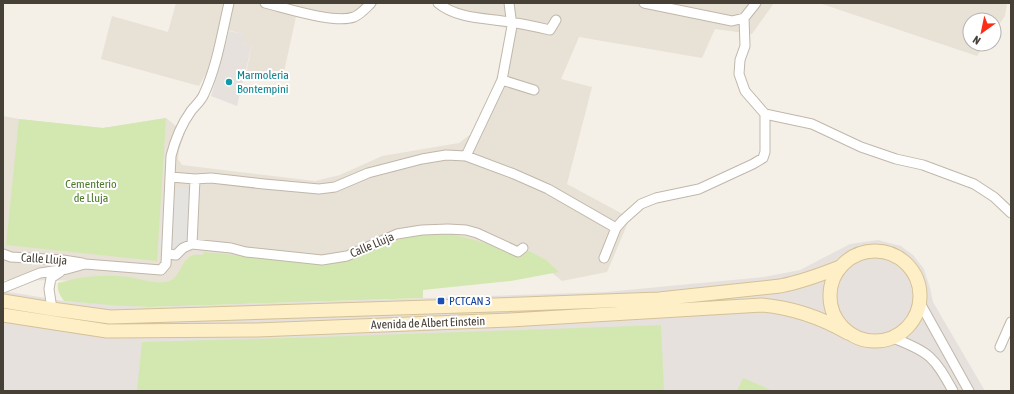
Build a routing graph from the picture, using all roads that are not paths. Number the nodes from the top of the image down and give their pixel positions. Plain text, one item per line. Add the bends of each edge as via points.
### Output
1 (229, 3) edge
2 (265, 3) edge
3 (371, 3) edge
4 (438, 3) edge
5 (510, 3) edge
6 (644, 3) edge
7 (756, 3) edge
8 (744, 18) junction
9 (556, 20) dead end
10 (512, 22) junction
11 (502, 80) junction
12 (534, 90) dead end
13 (765, 114) junction
14 (466, 156) junction
15 (171, 177) junction
16 (194, 180) junction
17 (1011, 213) edge
18 (616, 228) junction
19 (192, 244) junction
20 (522, 248) dead end
21 (3, 254) edge
22 (167, 254) junction
23 (604, 258) dead end
24 (85, 264) junction
25 (840, 267) junction
26 (67, 269) junction
27 (3, 288) edge
28 (3, 301) edge
29 (920, 303) junction
30 (52, 309) junction
31 (3, 315) edge
32 (1011, 322) edge
33 (848, 333) junction
34 (893, 338) junction
35 (1000, 347) dead end
36 (953, 391) edge
37 (969, 391) edge

1 - 15 street, Calle Lluja via 210,79 203,96 190,112 174,142
2 - 3 street via 307,14 337,18 354,17
4 - 10 street via 458,13
5 - 10 street
6 - 8 street via 732,21
7 - 8 street
8 - 13 street via 745,46 739,74 745,91
9 - 10 street via 550,30
10 - 11 street
11 - 12 street
11 - 14 street
13 - 17 street via 812,124 861,147 923,165 974,184 994,197
13 - 18 street via 765,152 760,161 699,189 648,201 635,209
14 - 16 street via 446,155 422,159 368,174 335,187 319,189 211,178
14 - 18 street via 548,189
15 - 16 street
15 - 22 street, Calle Lluja
16 - 19 street
18 - 23 street
19 - 20 street, Calle Lluja via 322,260 347,256 397,234 448,229 466,230 518,252
19 - 22 street via 176,255
21 - 24 street, Calle Lluja via 11,257
22 - 24 street, Calle Lluja via 166,264 161,270
24 - 26 street, Calle Lluja
25 - 29 main road via 860,254 877,251 888,253 907,265 914,274 919,287
25 - 30 main road, Avenida de Albert Einstein via 780,286 658,298 175,316 110,317
25 - 33 main road via 830,289 830,302 833,314
26 - 27 street, Calle Lluja via 40,273
26 - 30 street, Calle Lluja via 51,278 49,289
28 - 30 main road, Avenida de Albert Einstein
29 - 34 main road via 912,322
29 - 37 street
31 - 33 main road, Avenida de Albert Einstein via 107,331 258,330 510,320 762,305 806,313 828,321
32 - 35 street
33 - 34 main road via 869,341
34 - 36 street via 911,344 930,356 939,366

